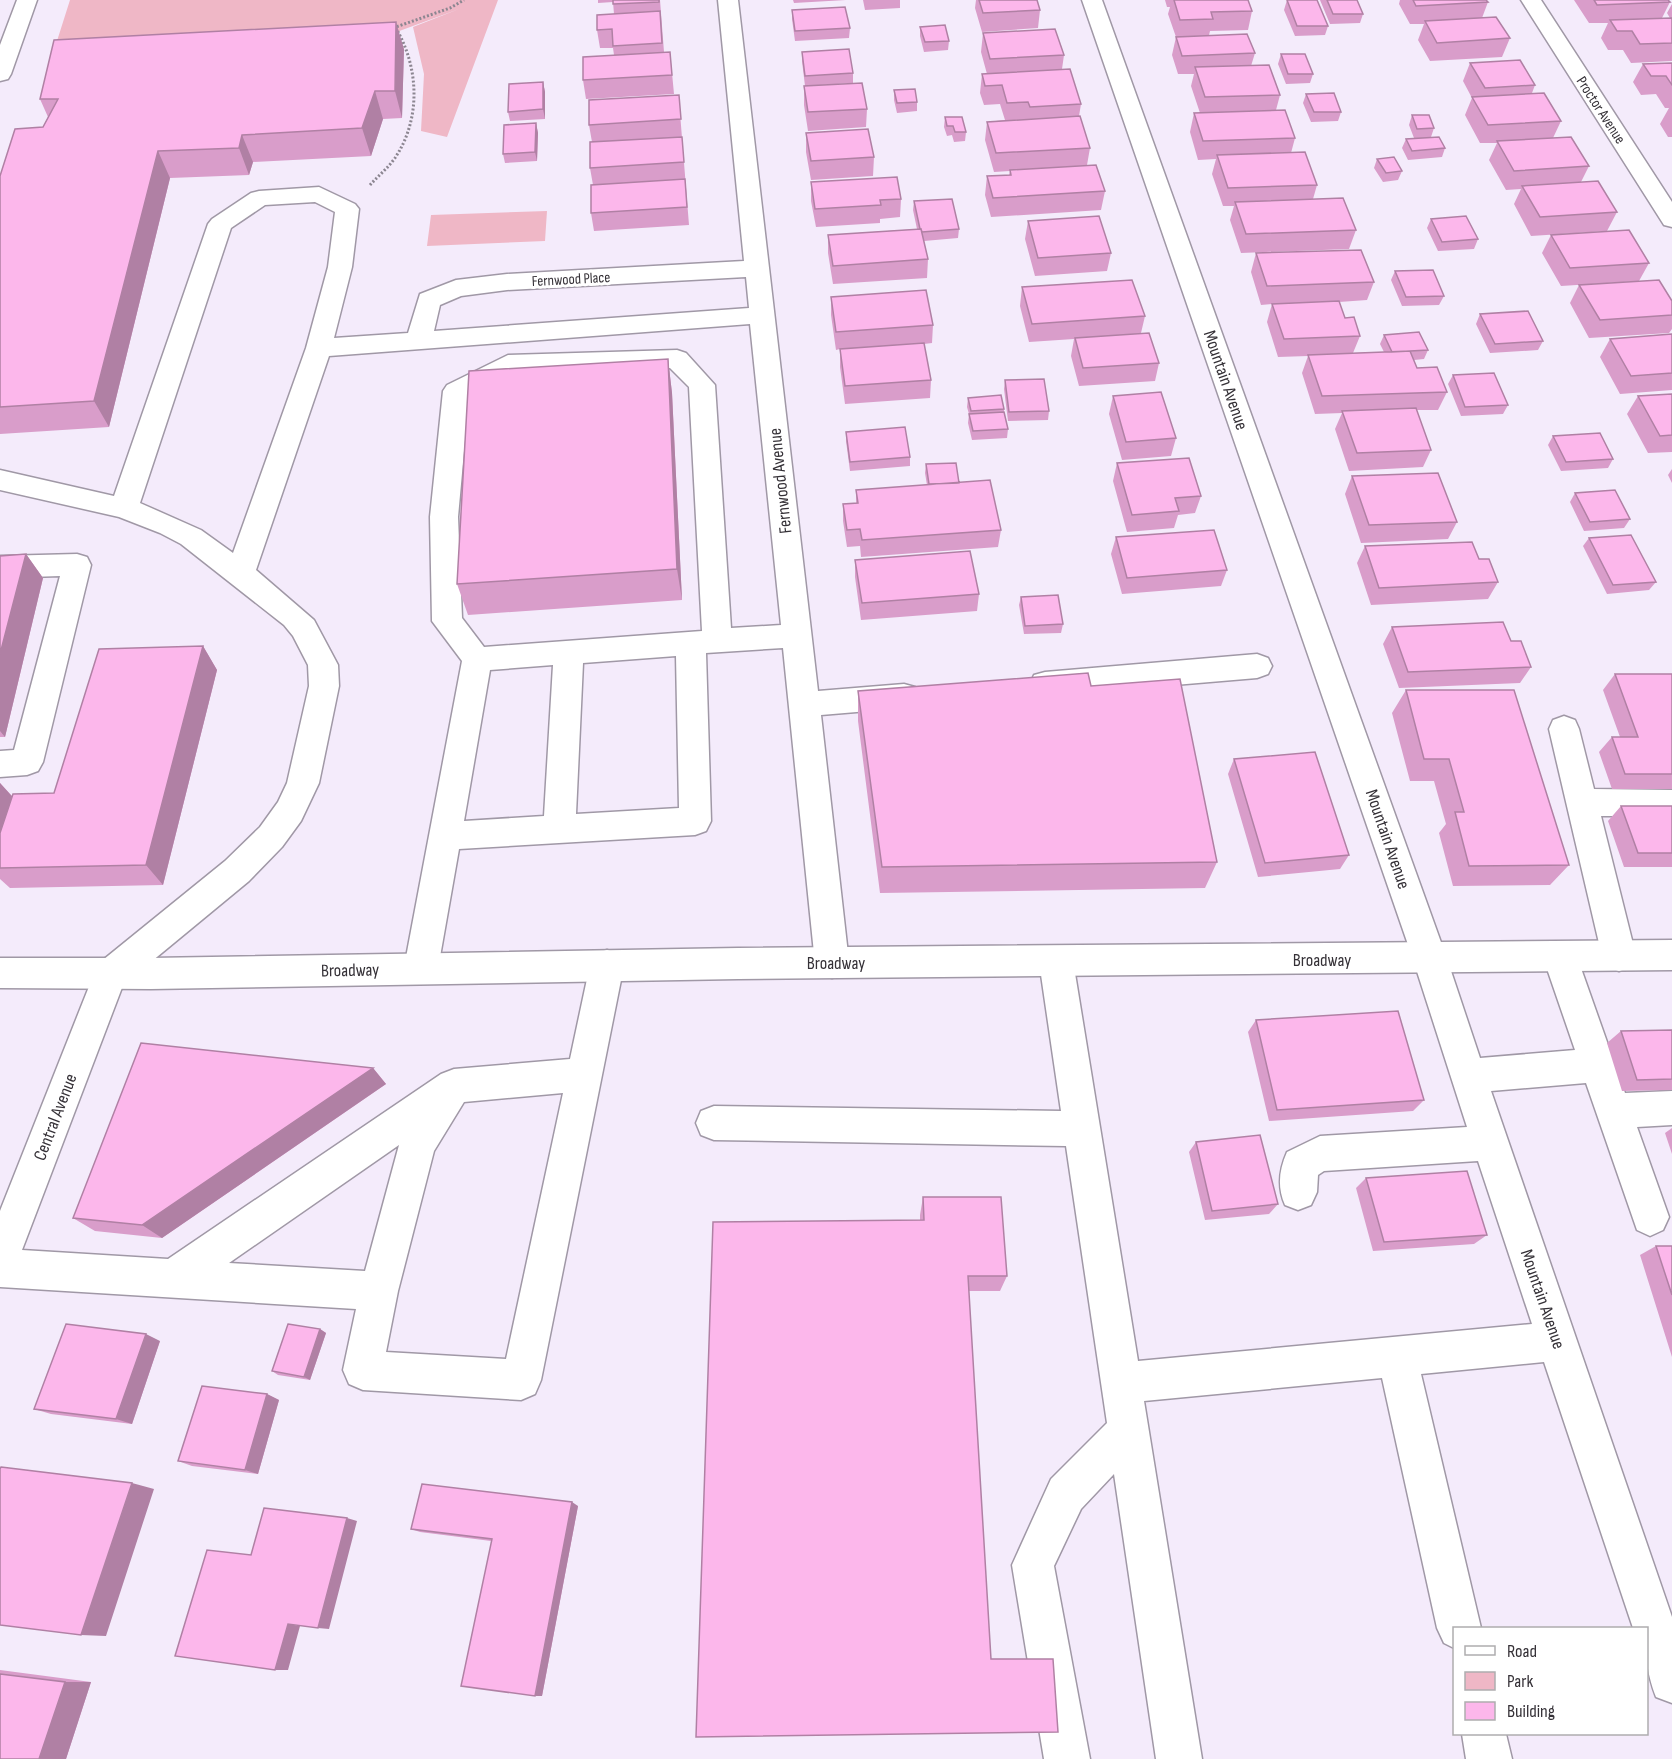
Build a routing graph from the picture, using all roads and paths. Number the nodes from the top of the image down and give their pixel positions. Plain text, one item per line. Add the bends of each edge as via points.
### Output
1 (27, 0) edge
2 (464, 0) edge
3 (728, 0) edge
4 (1092, 0) edge
5 (1531, 0) edge
6 (396, 27) junction
7 (387, 30) edge
8 (0, 75) edge
9 (347, 209) junction
10 (1672, 220) edge
11 (757, 268) junction
12 (762, 315) junction
13 (419, 340) junction
14 (319, 348) junction
15 (0, 480) edge
16 (124, 508) junction
17 (0, 567) edge
18 (240, 573) junction
19 (796, 635) junction
20 (704, 641) junction
21 (569, 652) junction
22 (477, 659) junction
23 (1257, 666) dead end
24 (1018, 686) edge
25 (935, 693) edge
26 (804, 704) junction
27 (1564, 729) dead end
28 (0, 764) edge
29 (1582, 802) junction
30 (1672, 803) edge
31 (559, 828) junction
32 (445, 836) junction
33 (1672, 955) edge
34 (1619, 956) junction
35 (1560, 957) junction
36 (1431, 960) junction
37 (1056, 961) junction
38 (832, 963) junction
39 (606, 965) junction
40 (421, 968) junction
41 (0, 973) edge
42 (110, 975) junction
43 (1597, 1065) junction
44 (584, 1074) junction
45 (1469, 1076) junction
46 (454, 1086) junction
47 (1672, 1108) edge
48 (1613, 1111) junction
49 (714, 1123) dead end
50 (1083, 1129) junction
51 (1490, 1143) junction
52 (1298, 1192) dead end
53 (1650, 1217) dead end
54 (0, 1259) edge
55 (0, 1268) edge
56 (172, 1279) junction
57 (379, 1291) junction
58 (1558, 1341) junction
59 (1397, 1357) junction
60 (1121, 1383) junction
61 (1129, 1429) junction
62 (1459, 1627) edge
63 (1672, 1681) edge
64 (1484, 1735) edge
65 (1066, 1759) edge
66 (1179, 1759) edge
67 (1489, 1759) edge

1 - 8 street
2 - 6 path
3 - 11 street, Fernwood Avenue
4 - 36 street, Mountain Avenue
5 - 10 street, Proctor Avenue
6 - 7 path
6 - 9 path via 408,45 414,69 413,117 397,156
9 - 14 street via 340,267
9 - 16 street via 319,194 259,198 219,224
11 - 12 street, Fernwood Avenue
11 - 13 street, Fernwood Place via 456,288 429,300
12 - 13 street
12 - 19 street, Fernwood Avenue
13 - 14 street
14 - 18 street
15 - 16 street
16 - 18 street via 191,537
17 - 28 street via 77,565 27,762
18 - 42 street via 304,628 323,665 324,686 303,783 290,811 271,837 237,871
19 - 20 street
19 - 26 street, Fernwood Avenue
20 - 21 street
20 - 22 street via 702,385 677,359 508,364 456,391 444,517 447,621
20 - 31 street via 695,821
21 - 22 street
21 - 31 street
22 - 32 street
23 - 24 street
25 - 26 street
26 - 38 street, Fernwood Avenue
27 - 29 street
29 - 30 street
29 - 34 street
31 - 32 street
32 - 40 street
33 - 34 street, Broadway
34 - 35 street, Broadway
35 - 36 street, Broadway
35 - 43 street
36 - 37 street, Broadway
36 - 45 street, Mountain Avenue
37 - 38 street, Broadway
37 - 50 street
38 - 39 street, Broadway
39 - 40 street, Broadway
39 - 44 street
40 - 42 street, Broadway
41 - 42 street, Broadway
42 - 54 street, Central Avenue
43 - 45 street
43 - 48 street
44 - 46 street
44 - 57 street via 521,1380 363,1370
45 - 51 street, Mountain Avenue
46 - 56 street
46 - 57 street via 417,1145
47 - 48 street
48 - 53 street
49 - 50 street
50 - 60 street
51 - 52 street via 1320,1154 1300,1165
51 - 58 street, Mountain Avenue
55 - 56 street
56 - 57 street
58 - 59 street
58 - 63 street, Mountain Avenue
59 - 60 street
59 - 62 street
60 - 61 street
61 - 65 street via 1066,1494 1033,1565
61 - 66 street
64 - 67 street

